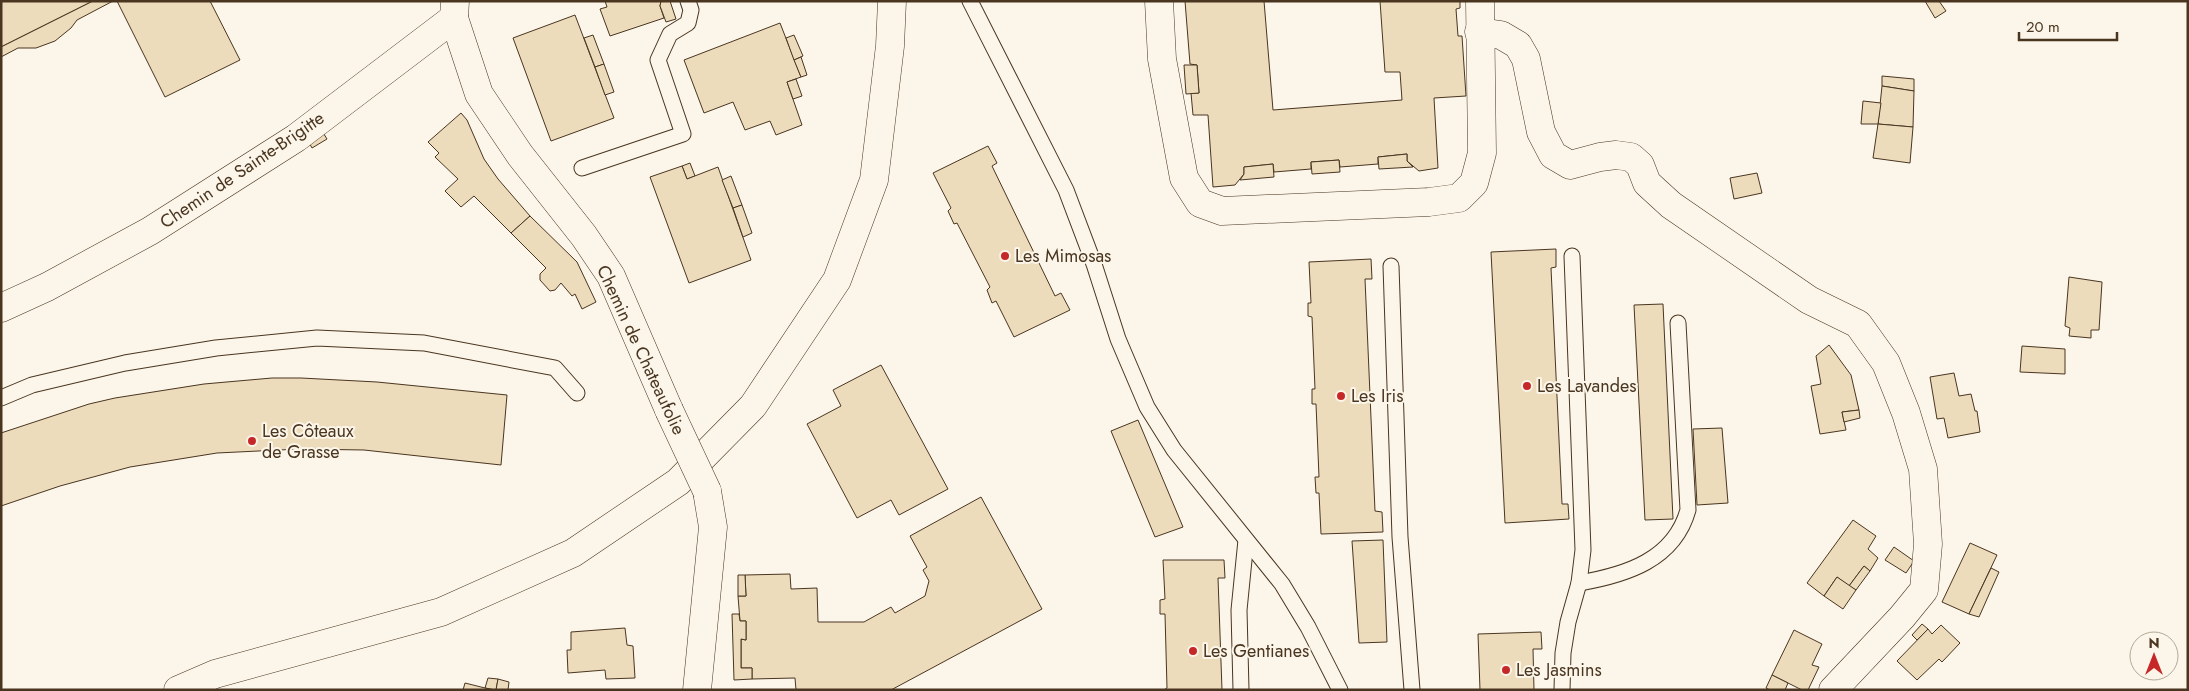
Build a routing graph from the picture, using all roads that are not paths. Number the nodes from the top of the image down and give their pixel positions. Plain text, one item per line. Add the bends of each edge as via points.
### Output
1 (688, 1) edge
2 (892, 1) edge
3 (970, 1) edge
4 (1159, 1) edge
5 (1480, 1) edge
6 (454, 9) edge
7 (1479, 32) junction
8 (582, 168) dead end
9 (1572, 256) dead end
10 (1391, 266) dead end
11 (1, 308) edge
12 (1678, 323) dead end
13 (577, 393) dead end
14 (1, 398) edge
15 (1246, 540) junction
16 (1580, 583) junction
17 (178, 690) edge
18 (697, 690) edge
19 (1241, 690) edge
20 (1340, 690) edge
21 (1412, 690) edge
22 (1562, 690) edge
23 (1833, 690) edge

1 - 8 lane via 688,23 670,34 658,60 684,134
2 - 17 street via 890,46 874,180 837,280 753,406 678,482 573,552 441,612 215,674
3 - 15 lane via 1066,190 1118,339 1147,407 1174,450
4 - 7 street via 1162,59 1184,178 1200,203 1222,211 1459,198 1474,183 1482,153
5 - 7 street
6 - 11 street, Chemin de Sainte-Brigitte via 296,138 150,231
6 - 18 street, Chemin de Chateaufolie, bridge via 479,94 520,156 584,236 611,276 668,410 707,491 712,527
7 - 23 street via 1500,35 1518,45 1526,59 1541,132 1553,156 1570,165 1600,157 1630,157 1640,165 1647,183 1671,205 1809,300 1858,324 1886,363 1923,469 1928,544 1924,590
9 - 16 lane via 1583,550
10 - 21 lane via 1400,537
12 - 16 lane via 1688,510 1683,526 1657,556 1631,570
13 - 14 lane via 555,368 424,343 317,338 216,348 125,363 32,385
15 - 19 lane via 1239,610
15 - 20 lane via 1282,584
16 - 22 lane via 1568,622

